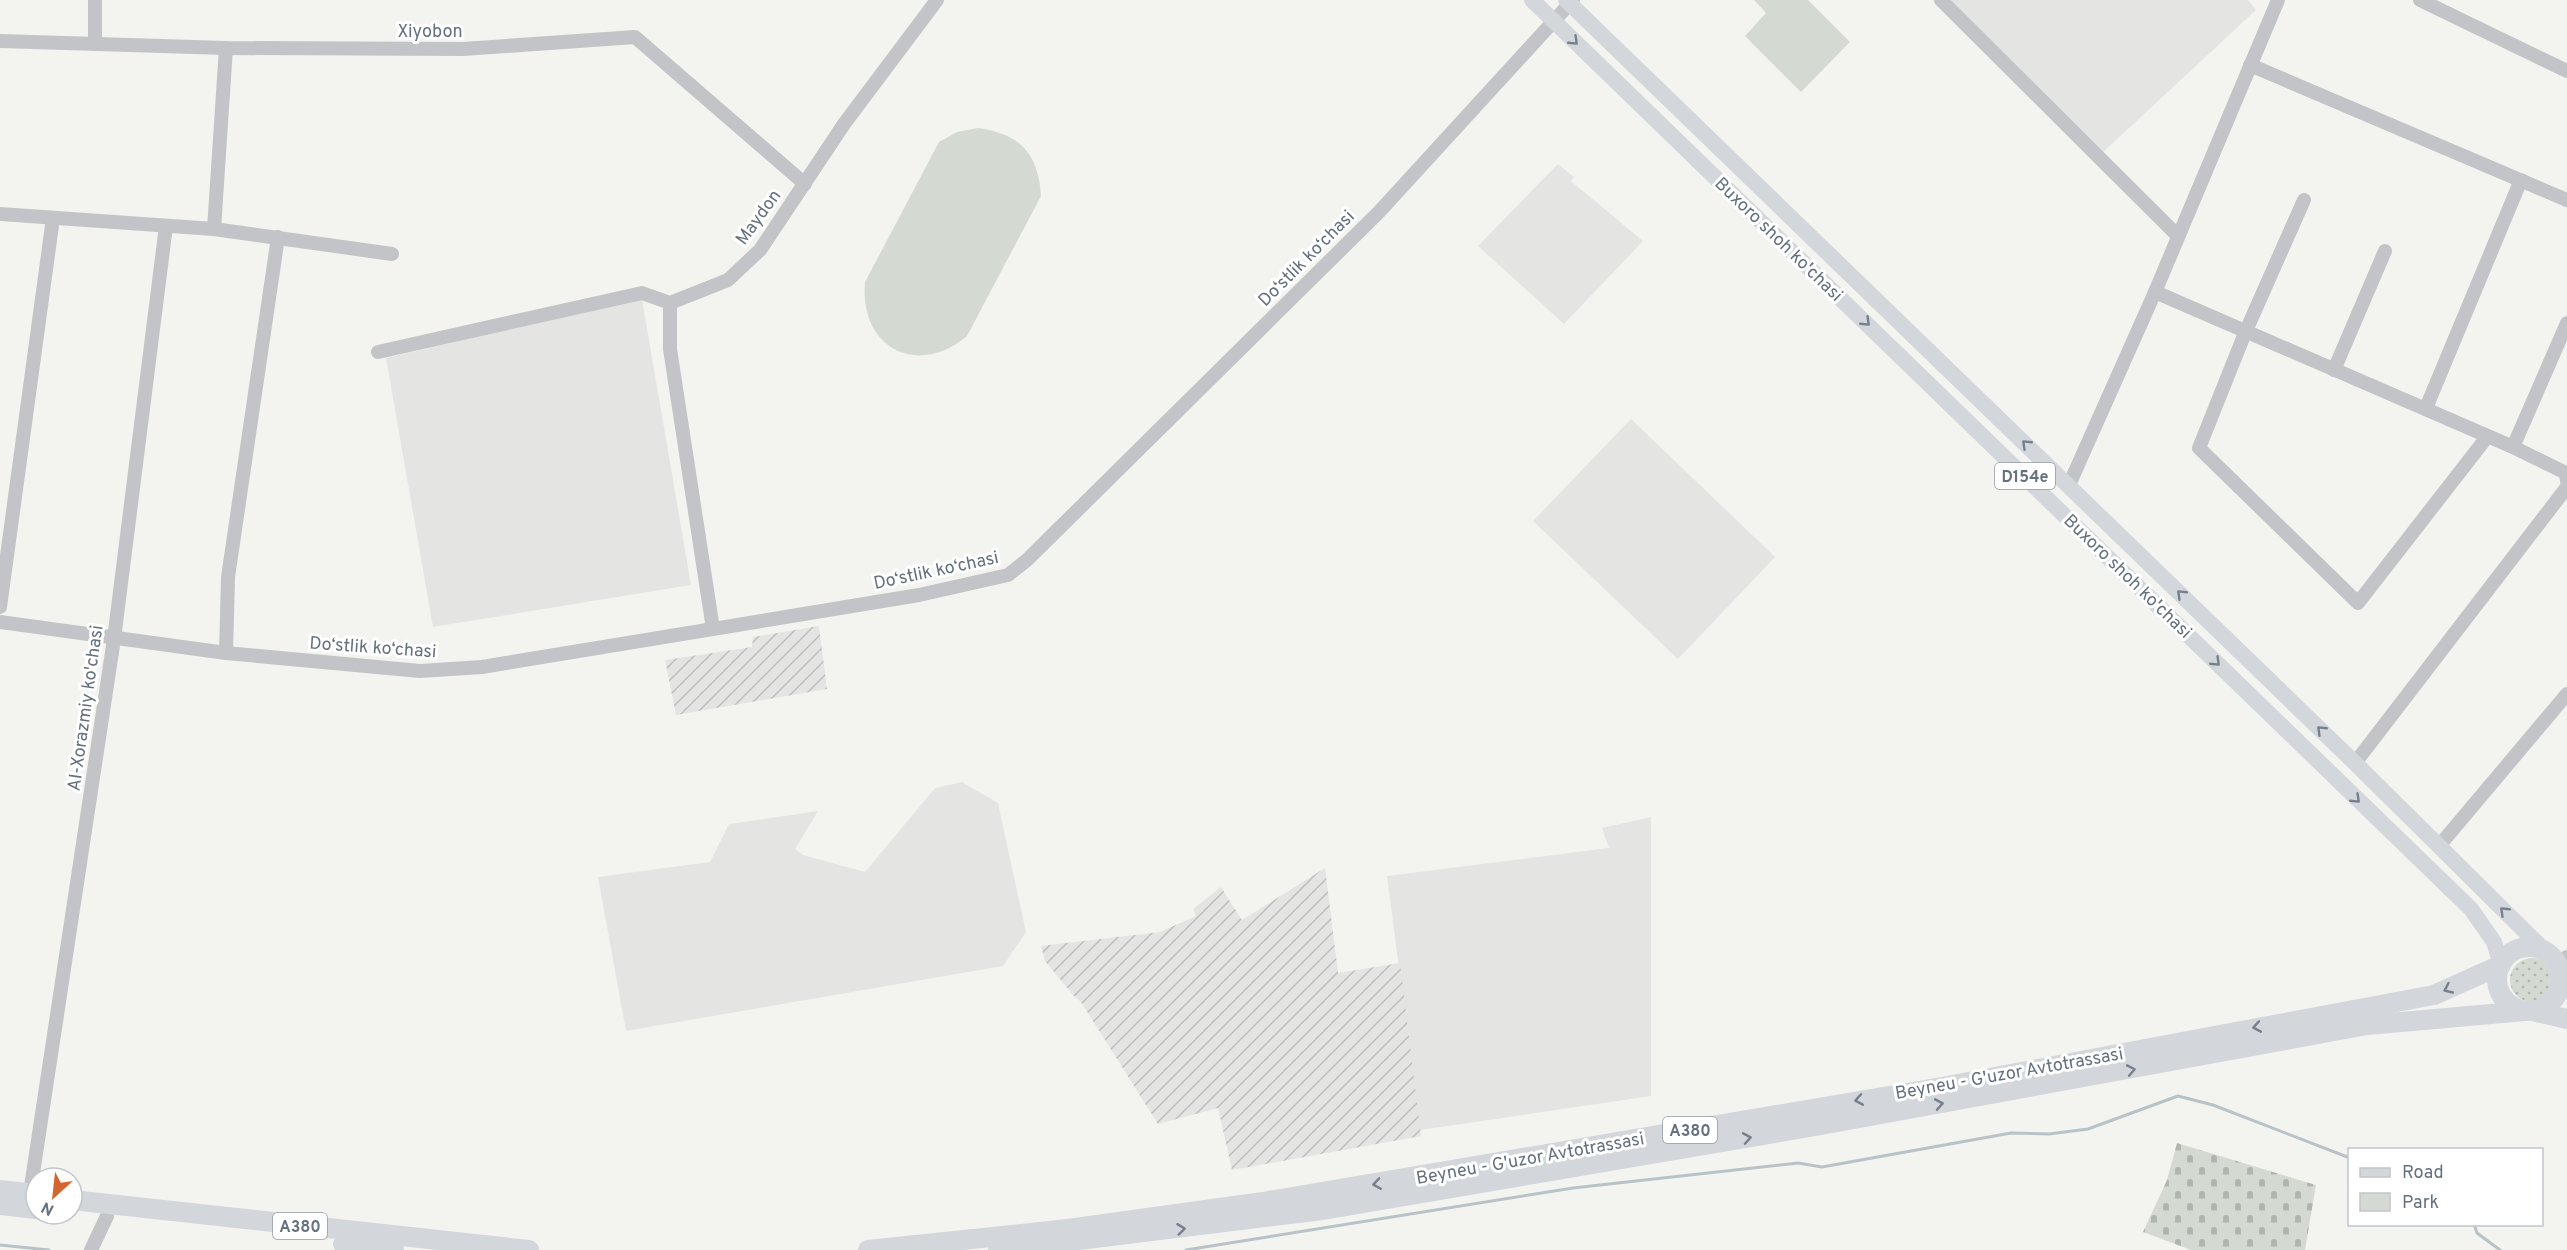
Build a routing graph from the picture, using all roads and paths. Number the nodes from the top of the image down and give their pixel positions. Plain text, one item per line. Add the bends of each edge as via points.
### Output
1 (95, 0) edge
2 (937, 0) edge
3 (1532, 0) edge
4 (1941, 0) edge
5 (2278, 0) edge
6 (2420, 0) edge
7 (1570, 1) edge
8 (1554, 21) junction
9 (0, 41) edge
10 (95, 44) junction
11 (226, 48) junction
12 (2250, 65) junction
13 (2567, 71) edge
14 (2521, 180) junction
15 (805, 184) junction
16 (2304, 200) dead end
17 (2567, 200) edge
18 (0, 214) edge
19 (53, 218) junction
20 (166, 226) junction
21 (214, 229) junction
22 (2178, 236) junction
23 (278, 237) junction
24 (2385, 251) dead end
25 (392, 254) dead end
26 (2155, 292) junction
27 (670, 303) junction
28 (2567, 323) edge
29 (2245, 333) junction
30 (378, 352) dead end
31 (2334, 370) junction
32 (2426, 408) junction
33 (2487, 436) junction
34 (2513, 447) junction
35 (2567, 481) edge
36 (2069, 485) junction
37 (2567, 487) edge
38 (0, 607) edge
39 (0, 622) edge
40 (713, 629) junction
41 (114, 639) junction
42 (225, 653) junction
43 (2567, 694) edge
44 (2355, 764) junction
45 (2439, 846) junction
46 (2453, 860) junction
47 (2437, 878) junction
48 (2559, 964) edge
49 (2501, 965) junction
50 (2528, 1011) junction
51 (2567, 1019) edge
52 (39, 1166) edge
53 (0, 1190) edge
54 (24, 1196) edge
55 (24, 1201) edge
56 (84, 1201) edge
57 (0, 1205) edge
58 (84, 1214) edge
59 (107, 1216) junction
60 (94, 1245) edge
61 (393, 1250) edge
62 (529, 1250) edge
63 (868, 1250) edge
64 (998, 1250) edge

1 - 10 street
2 - 15 street, Maydon via 844,124
3 - 8 main road, Buxoro shoh ko'chasi / D154e
4 - 22 street
5 - 12 street
6 - 13 street
7 - 8 street, Do‘stlik ko‘chasi
36 -> 7 main road, Buxoro shoh ko'chasi / D154e
8 - 40 street, Do‘stlik ko‘chasi via 1379,212 1008,576
8 -> 47 main road, Buxoro shoh ko'chasi / D154e
9 - 10 street, Xiyobon
10 - 11 street, Xiyobon
11 - 15 street, Xiyobon via 463,49 635,37
11 - 21 street
12 - 14 street
12 - 22 street
14 - 17 street
14 - 32 street
15 - 27 street, Maydon via 760,250 728,280
16 - 29 street
18 - 19 street
19 - 20 street
19 - 38 street
20 - 21 street
20 - 41 street, Al-Xorazmiy ko'chasi
21 - 23 street
22 - 26 street
23 - 25 street
23 - 42 street via 228,577
24 - 31 street
26 - 29 street
26 - 36 street
27 - 30 street via 642,293
27 - 40 street via 670,349
28 - 34 street
29 - 31 street
29 - 33 street via 2199,448 2358,603
31 - 32 street
32 - 33 street
33 - 34 street
34 - 35 street via 2566,473
44 -> 36 main road, Buxoro shoh ko'chasi / D154e
37 - 44 street
39 - 41 street, Do‘stlik ko‘chasi
40 - 42 street, Do‘stlik ko‘chasi via 482,667 420,671
41 - 42 street, Do‘stlik ko‘chasi
41 - 52 street, Al-Xorazmiy ko'chasi
43 - 45 street
44 - 45 main road, Buxoro shoh ko'chasi / D154e
45 - 46 main road, Buxoro shoh ko'chasi / D154e
46 - 47 main road via 2450,874
48 -> 46 main road, Buxoro shoh ko'chasi / D154e
47 - 49 main road, Buxoro shoh ko'chasi / D154e via 2470,909 2494,942
48 - 49 highway, Beyneu - G'uzor Avtotrassasi / A380 via 2532,948 2517,950
48 - 50 highway, Beyneu - G'uzor Avtotrassasi / A380 via 2561,985 2556,997 2544,1007
49 - 50 highway, Beyneu - G'uzor Avtotrassasi / A380 via 2497,979 2501,994 2511,1005
49 -> 63 highway, Beyneu - G'uzor Avtotrassasi / A380 via 2434,995 1942,1087 1263,1202 1068,1229
50 - 51 highway, Beyneu - G'uzor Avtotrassasi / A380
64 -> 50 highway, Beyneu - G'uzor Avtotrassasi / A380 via 1323,1210 1813,1127 2367,1025
53 - 54 highway
55 - 57 highway
56 - 62 highway, A380
58 - 59 highway, A380
59 - 60 street
59 - 61 highway, A380

